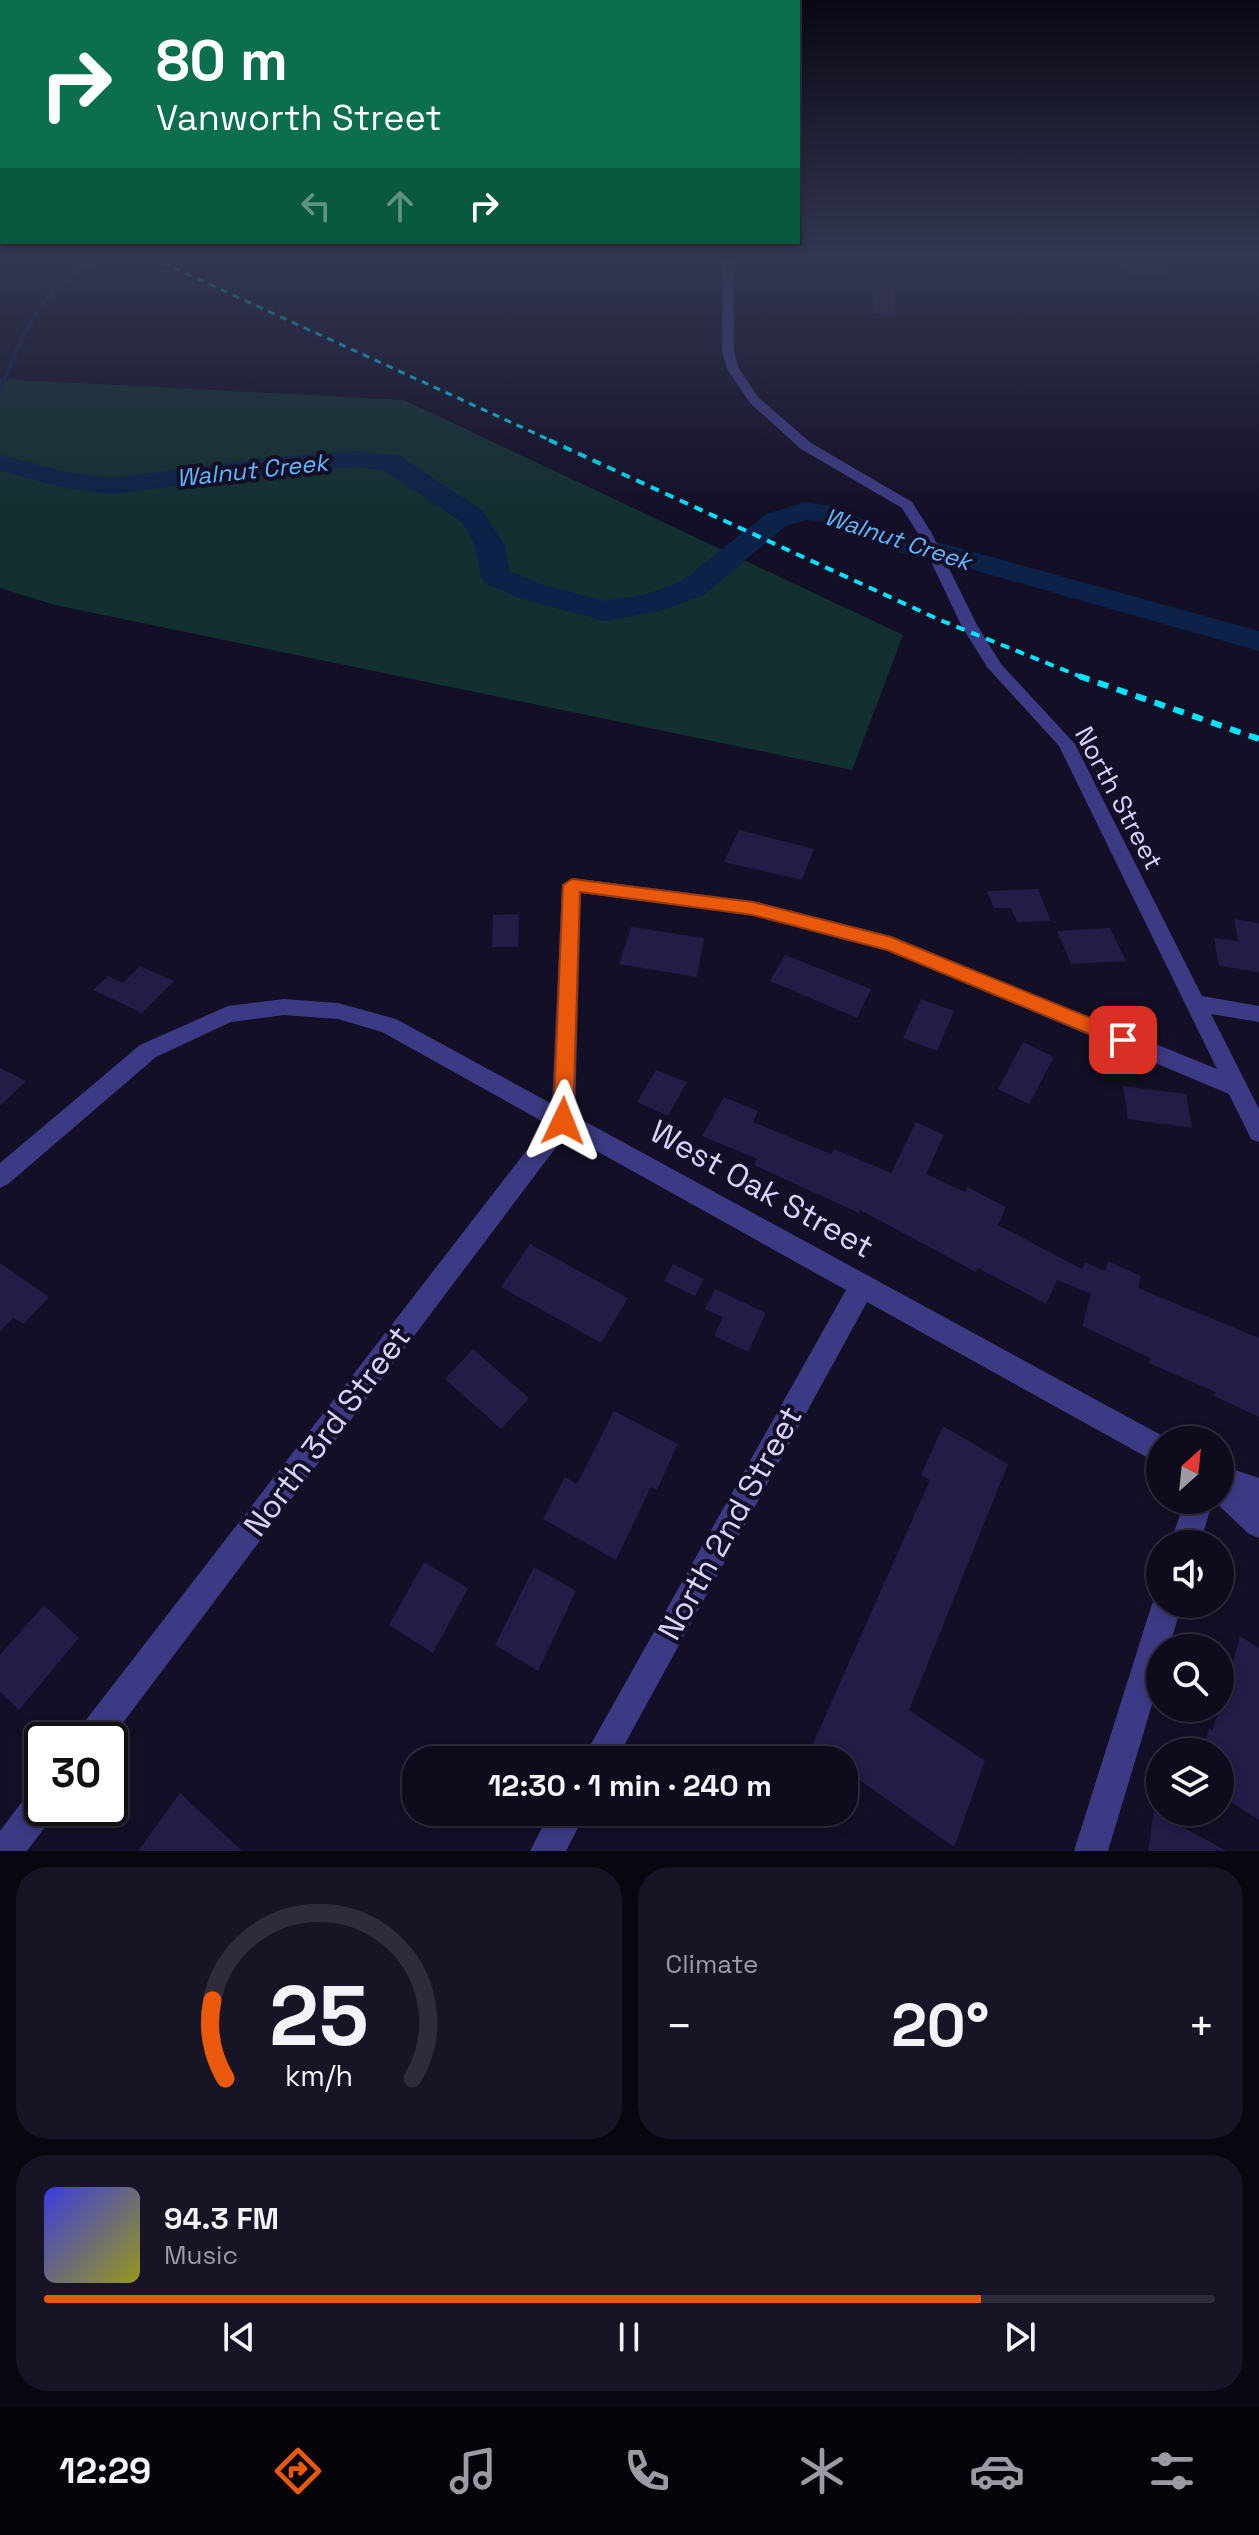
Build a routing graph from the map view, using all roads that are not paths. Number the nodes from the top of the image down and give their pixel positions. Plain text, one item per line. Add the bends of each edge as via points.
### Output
1 (728, 343) edge
2 (1194, 1003) junction
3 (1259, 1014) edge
4 (1239, 1088) junction
5 (563, 1121) junction
6 (1259, 1132) edge
7 (0, 1177) edge
8 (863, 1285) junction
9 (1146, 1441) edge
10 (1234, 1484) edge
11 (1259, 1492) edge
12 (1234, 1500) edge
13 (1259, 1524) edge
14 (1163, 1618) edge
15 (104, 1722) edge
16 (606, 1746) edge
17 (25, 1826) edge
18 (561, 1826) edge
19 (6, 1851) edge
20 (547, 1851) edge
21 (1091, 1851) edge

1 - 2 street, North Street via 733,369 754,400 821,456 907,505 995,667 1066,744
2 - 3 street
2 - 4 street, North Street
4 - 5 street via 891,944 753,908 572,885
4 - 6 street, North Street
5 - 7 street, West Oak Street via 388,1025 284,1007 228,1014 148,1051
5 - 8 street, West Oak Street
5 - 15 street, North 3rd Street
8 - 9 street, West Oak Street
8 - 16 street, North 2nd Street
10 - 11 street
12 - 13 street
14 - 21 street
17 - 19 street
18 - 20 street

